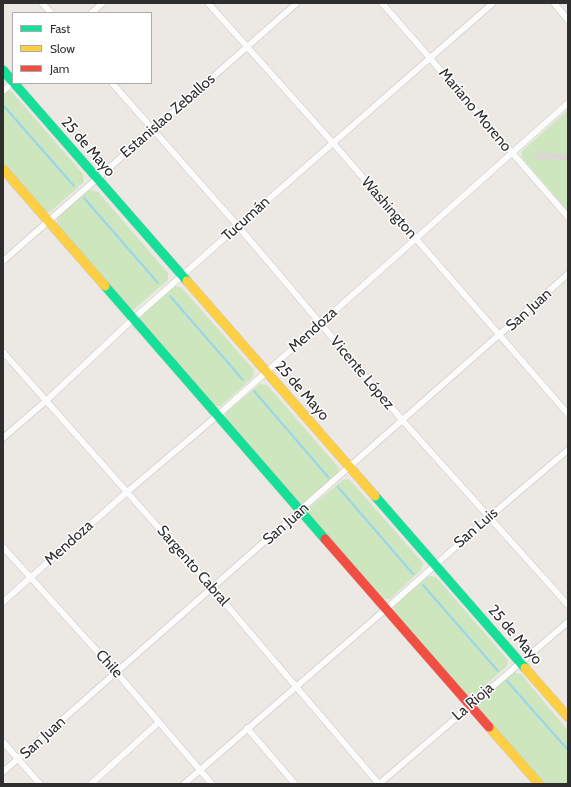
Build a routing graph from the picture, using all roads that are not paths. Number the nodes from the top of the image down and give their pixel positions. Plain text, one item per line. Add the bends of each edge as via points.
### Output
1 (42, 3) edge
2 (103, 3) edge
3 (208, 3) edge
4 (297, 3) edge
5 (382, 3) edge
6 (492, 3) edge
7 (554, 3) edge
8 (49, 12) edge
9 (93, 12) edge
10 (568, 20) edge
11 (245, 47) junction
12 (430, 57) junction
13 (3, 70) edge
14 (12, 81) edge
15 (12, 83) edge
16 (15, 84) edge
17 (113, 84) edge
18 (3, 91) edge
19 (568, 103) edge
20 (153, 130) junction
21 (332, 143) junction
22 (511, 153) junction
23 (3, 169) edge
24 (97, 178) junction
25 (568, 217) edge
26 (48, 221) junction
27 (238, 226) junction
28 (415, 239) junction
29 (3, 261) edge
30 (568, 274) edge
31 (183, 276) junction
32 (133, 319) junction
33 (320, 323) junction
34 (500, 336) junction
35 (3, 352) edge
36 (267, 372) junction
37 (47, 400) junction
38 (568, 414) edge
39 (218, 415) junction
40 (403, 421) junction
41 (3, 438) edge
42 (568, 450) edge
43 (350, 467) junction
44 (127, 492) junction
45 (301, 510) junction
46 (488, 518) junction
47 (3, 547) edge
48 (435, 564) junction
49 (30, 578) junction
50 (212, 588) junction
51 (3, 602) edge
52 (568, 605) edge
53 (386, 609) junction
54 (568, 622) edge
55 (521, 662) junction
56 (116, 672) junction
57 (295, 686) junction
58 (470, 705) junction
59 (568, 717) edge
60 (159, 722) junction
61 (247, 728) junction
62 (3, 742) edge
63 (19, 759) junction
64 (200, 770) junction
65 (3, 772) edge
66 (40, 784) edge
67 (90, 784) edge
68 (184, 784) edge
69 (212, 784) edge
70 (295, 784) edge
71 (379, 784) edge
72 (540, 784) edge

1 - 8 street
2 - 9 street
3 - 11 street, Washington
4 - 11 street, Estanislao Zeballos
5 - 12 street, Mariano Moreno
6 - 12 street, Tucumán
7 - 10 street
11 - 20 street, Estanislao Zeballos
11 - 21 street, Washington
12 - 21 street, Tucumán
12 - 22 street, Mariano Moreno
13 - 14 street, 25 de Mayo
15 - 18 street
16 - 24 street, 25 de Mayo
17 - 20 street, Vicente López
19 - 22 street, Mendoza
20 - 24 street, Estanislao Zeballos
20 - 27 street, Vicente López
21 - 27 street, Tucumán
21 - 28 street, Washington
22 - 25 street, Mariano Moreno
22 - 28 street, Mendoza
23 - 26 street
24 - 26 street, Estanislao Zeballos
24 - 31 street, 25 de Mayo
26 - 29 street, Estanislao Zeballos
26 - 32 street
27 - 31 street, Tucumán
27 - 33 street, Vicente López
28 - 33 street, Mendoza
28 - 34 street, Washington
30 - 34 street, San Juan
31 - 32 street, Tucumán
31 - 36 street, 25 de Mayo
32 - 37 street, Tucumán
32 - 39 street
33 - 36 street, Mendoza
33 - 40 street, Vicente López
34 - 38 street, Washington
34 - 40 street, San Juan
35 - 37 street, Sargento Cabral
36 - 39 street, Mendoza
36 - 43 street, 25 de Mayo
37 - 41 street, Tucumán
37 - 44 street, Sargento Cabral
39 - 44 street, Mendoza
39 - 45 street
40 - 43 street, San Juan
40 - 46 street, Vicente López
42 - 46 street, San Luis
43 - 45 street, San Juan
43 - 48 street, 25 de Mayo
44 - 49 street, Mendoza
44 - 50 street, Sargento Cabral
45 - 50 street, San Juan
45 - 53 street
46 - 48 street, San Luis
46 - 52 street, Vicente López
47 - 49 street, Chile
48 - 53 street, San Luis
48 - 55 street, 25 de Mayo
49 - 51 street, Mendoza
49 - 56 street, Chile
50 - 56 street, San Juan
50 - 57 street, Sargento Cabral
53 - 57 street, San Luis
53 - 58 street
54 - 55 street, La Rioja
55 - 58 street, La Rioja
55 - 59 street, 25 de Mayo
56 - 60 street, Chile
56 - 63 street, San Juan
57 - 61 street, San Luis
57 - 71 street, Sargento Cabral
58 - 71 street, La Rioja
58 - 72 street
60 - 64 street, Chile
60 - 67 street
61 - 64 street, San Luis
61 - 70 street
62 - 63 street
63 - 65 street, San Juan
63 - 66 street
64 - 68 street, San Luis
64 - 69 street, Chile

